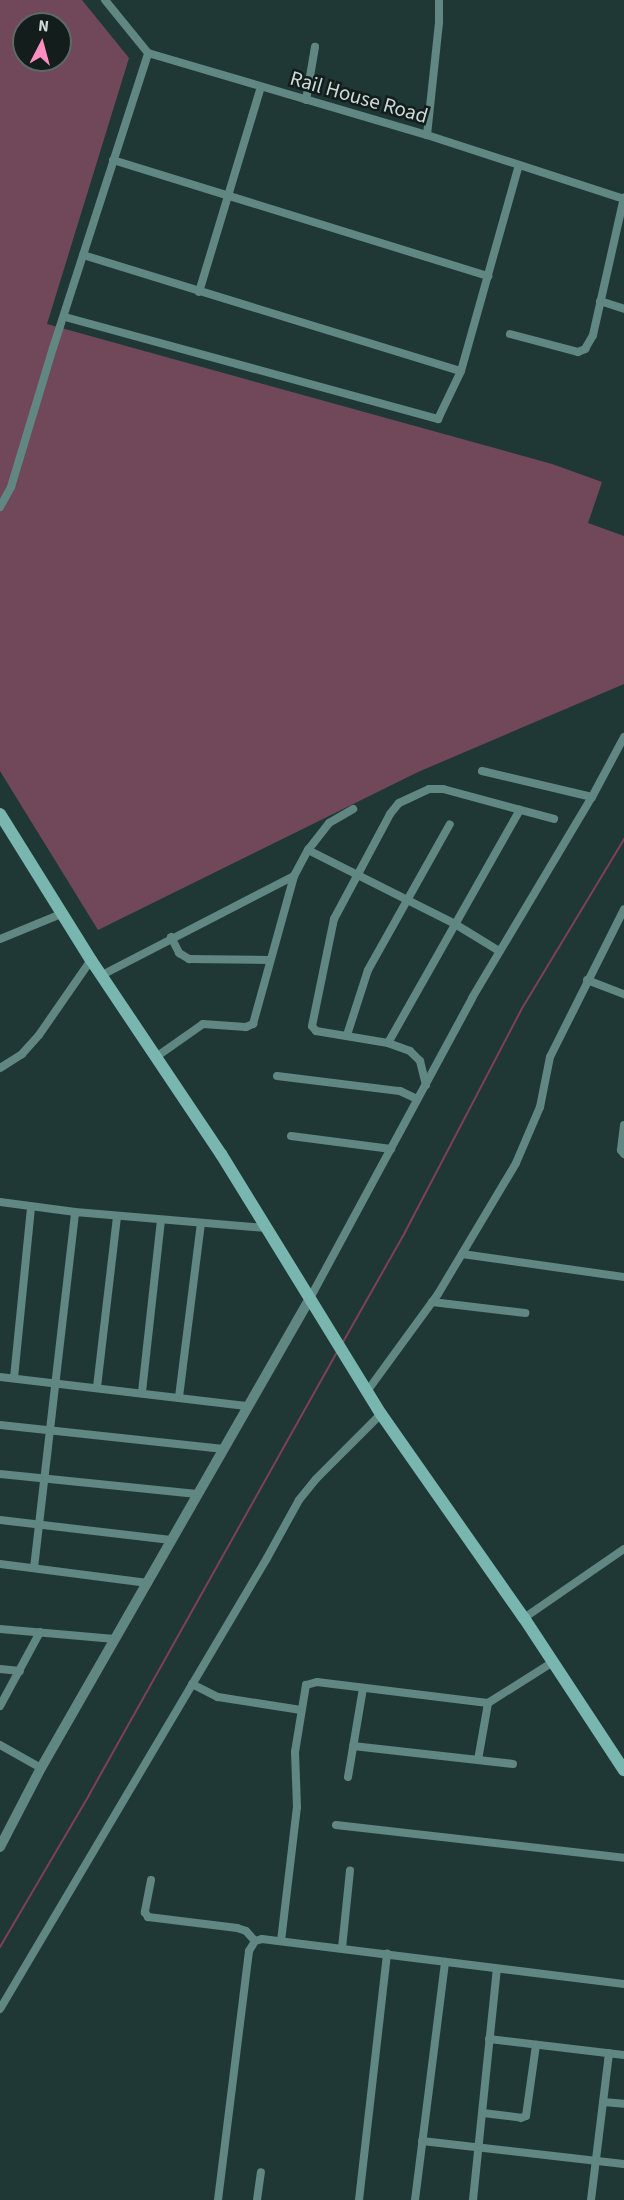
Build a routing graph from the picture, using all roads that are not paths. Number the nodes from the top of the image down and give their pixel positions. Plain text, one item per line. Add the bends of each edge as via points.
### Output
1 (105, 0) edge
2 (439, 0) edge
3 (315, 47) dead end
4 (148, 54) junction
5 (261, 87) junction
6 (306, 100) junction
7 (426, 135) junction
8 (113, 160) junction
9 (519, 165) junction
10 (228, 195) junction
11 (624, 198) edge
12 (83, 255) junction
13 (488, 276) junction
14 (199, 292) junction
15 (600, 301) junction
16 (624, 309) edge
17 (65, 317) junction
18 (510, 334) dead end
19 (461, 371) junction
20 (0, 507) edge
21 (624, 737) edge
22 (482, 771) dead end
23 (592, 797) junction
24 (353, 809) dead end
25 (520, 810) junction
26 (0, 814) edge
27 (554, 819) dead end
28 (450, 824) dead end
29 (308, 850) junction
30 (294, 876) junction
31 (357, 876) junction
32 (406, 901) junction
33 (624, 909) edge
34 (61, 914) junction
35 (455, 924) junction
36 (171, 937) junction
37 (0, 939) edge
38 (499, 951) junction
39 (91, 960) junction
40 (269, 960) junction
41 (102, 975) junction
42 (587, 980) junction
43 (624, 994) edge
44 (347, 1035) junction
45 (388, 1043) junction
46 (156, 1057) junction
47 (0, 1068) edge
48 (277, 1076) dead end
49 (426, 1086) junction
50 (417, 1099) junction
51 (624, 1125) edge
52 (291, 1136) dead end
53 (391, 1149) junction
54 (624, 1154) edge
55 (0, 1202) edge
56 (31, 1207) junction
57 (75, 1212) junction
58 (117, 1216) junction
59 (161, 1220) junction
60 (201, 1223) junction
61 (266, 1228) junction
62 (462, 1254) junction
63 (624, 1277) edge
64 (309, 1300) junction
65 (432, 1302) junction
66 (525, 1313) dead end
67 (0, 1377) edge
68 (14, 1378) junction
69 (56, 1383) junction
70 (365, 1386) junction
71 (97, 1387) junction
72 (142, 1392) junction
73 (179, 1397) junction
74 (248, 1406) junction
75 (381, 1414) junction
76 (0, 1425) edge
77 (51, 1431) junction
78 (224, 1449) junction
79 (0, 1474) edge
80 (44, 1478) junction
81 (197, 1494) junction
82 (0, 1520) edge
83 (39, 1524) junction
84 (171, 1540) junction
85 (624, 1549) edge
86 (0, 1564) edge
87 (34, 1568) junction
88 (148, 1584) junction
89 (524, 1618) junction
90 (0, 1629) edge
91 (40, 1632) junction
92 (115, 1639) junction
93 (553, 1662) junction
94 (0, 1669) edge
95 (20, 1671) junction
96 (192, 1684) junction
97 (363, 1688) junction
98 (488, 1703) junction
99 (0, 1706) edge
100 (301, 1710) junction
101 (0, 1744) edge
102 (353, 1746) junction
103 (478, 1760) junction
104 (513, 1764) dead end
105 (41, 1768) junction
106 (624, 1770) edge
107 (348, 1777) dead end
108 (336, 1825) dead end
109 (1, 1842) edge
110 (624, 1858) edge
111 (350, 1870) dead end
112 (151, 1880) dead end
113 (255, 1941) junction
114 (281, 1941) junction
115 (342, 1948) junction
116 (387, 1954) junction
117 (445, 1962) junction
118 (497, 1969) junction
119 (624, 1984) edge
120 (0, 2009) edge
121 (489, 2039) junction
122 (536, 2045) junction
123 (609, 2053) junction
124 (624, 2055) edge
125 (603, 2102) junction
126 (624, 2104) edge
127 (483, 2113) junction
128 (423, 2141) junction
129 (478, 2146) junction
130 (596, 2160) junction
131 (624, 2164) edge
132 (261, 2172) dead end
133 (218, 2200) edge
134 (257, 2200) edge
135 (359, 2200) edge
136 (415, 2200) edge
137 (473, 2200) edge
138 (591, 2200) edge

1 - 4 street
2 - 7 street
3 - 6 street
4 - 5 street, Rail House Road
4 - 8 street
5 - 6 street, Rail House Road
5 - 10 street
6 - 7 street, Rail House Road
7 - 9 street, Rail House Road
8 - 10 street
8 - 12 street
9 - 11 street, Rail House Road
9 - 13 street
10 - 13 street
10 - 14 street
11 - 15 street
12 - 14 street
12 - 17 street
13 - 19 street
14 - 19 street
15 - 16 street
15 - 18 street via 591,342 578,352
17 - 19 street via 432,420 441,416
17 - 20 street via 11,487
21 - 23 street
22 - 23 street
23 - 38 street
24 - 29 street via 329,823
25 - 27 street
25 - 31 street via 443,789 429,789 394,806
25 - 35 street
26 - 34 main road
28 - 32 street
29 - 30 street
29 - 31 street
30 - 36 street
30 - 40 street
31 - 32 street
31 - 44 street via 333,919 311,1023 316,1031
32 - 35 street
32 - 44 street via 368,970
33 - 42 street
34 - 37 street
34 - 39 main road
35 - 38 street
35 - 45 street
36 - 40 street via 179,953 189,959
36 - 41 street
38 - 49 street
39 - 41 main road
39 - 47 street via 39,1035 22,1054
40 - 46 street via 250,1027 202,1024
41 - 46 main road
42 - 43 street
42 - 62 street via 550,1057 540,1107 516,1164
44 - 45 street
45 - 49 street via 416,1055
46 - 61 main road
48 - 50 street via 400,1091
49 - 50 street
50 - 53 street
51 - 54 street
52 - 53 street
53 - 64 street
55 - 56 street
56 - 57 street
56 - 68 street
57 - 58 street
57 - 69 street
58 - 59 street
58 - 71 street
59 - 60 street
59 - 72 street
60 - 61 street
60 - 73 street
61 - 64 main road
62 - 63 street
62 - 65 street
64 - 70 main road
64 - 74 street
65 - 66 street
65 - 70 street
67 - 68 street
68 - 69 street
69 - 71 street
69 - 77 street
70 - 75 main road
71 - 72 street
72 - 73 street
73 - 74 street
74 - 78 street
75 - 89 main road
75 - 96 street via 298,1500
76 - 77 street
77 - 78 street
77 - 80 street
78 - 81 street
79 - 80 street
80 - 81 street
80 - 83 street
81 - 84 street
82 - 83 street
83 - 84 street
83 - 87 street
84 - 88 street
85 - 89 street
86 - 87 street
87 - 88 street
88 - 92 street
89 - 93 main road
90 - 91 street
91 - 92 street
91 - 95 street
92 - 105 street
93 - 98 street
93 - 106 main road
94 - 95 street
95 - 99 street
96 - 100 street via 218,1697
96 - 120 street
97 - 98 street
97 - 100 street via 311,1682 303,1690
97 - 102 street
98 - 103 street
100 - 114 street via 295,1752 297,1807
101 - 105 street
102 - 103 street
102 - 107 street
103 - 104 street
105 - 109 street
108 - 110 street
111 - 115 street
112 - 113 street via 145,1912 148,1917 237,1928
113 - 114 street
113 - 133 street via 249,1951
114 - 115 street
115 - 116 street
116 - 117 street
116 - 135 street
117 - 118 street
117 - 128 street
118 - 119 street
118 - 121 street
121 - 122 street
121 - 127 street
122 - 123 street
122 - 127 street via 526,2116
123 - 124 street
123 - 125 street
125 - 126 street
125 - 130 street
127 - 129 street
128 - 129 street
128 - 136 street
129 - 130 street
129 - 137 street
130 - 131 street
130 - 138 street
132 - 134 street

